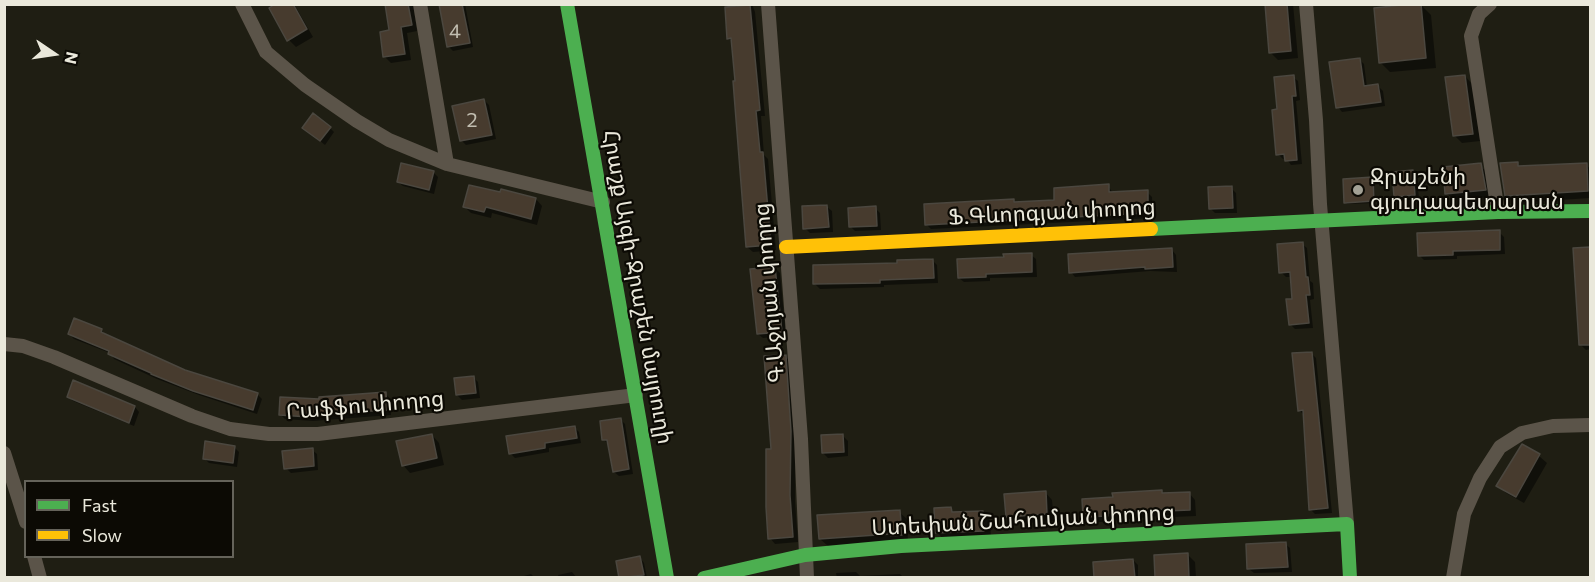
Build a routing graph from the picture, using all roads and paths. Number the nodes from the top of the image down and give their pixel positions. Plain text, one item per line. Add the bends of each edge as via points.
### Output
1 (242, 4) edge
2 (420, 4) edge
3 (567, 4) edge
4 (768, 4) edge
5 (1306, 4) edge
6 (1490, 4) edge
7 (447, 164) junction
8 (603, 202) junction
9 (1590, 211) edge
10 (1498, 212) junction
11 (1321, 220) junction
12 (786, 247) junction
13 (4, 345) edge
14 (636, 395) junction
15 (1590, 425) edge
16 (4, 453) edge
17 (24, 516) edge
18 (1347, 524) junction
19 (805, 555) junction
20 (35, 558) edge
21 (40, 578) edge
22 (667, 578) edge
23 (704, 578) edge
24 (807, 578) edge
25 (1350, 578) edge
26 (1453, 578) edge

1 - 7 street via 266,52 305,85 389,140
2 - 7 street
3 - 8 street, Հրաշք Այգի-Ջրաշեն մայրուղի
4 - 12 street, Գ.Աջոյան փողոց
5 - 11 street
6 - 10 street via 1479,14 1471,36
7 - 8 street
8 - 14 street, Հրաշք Այգի-Ջրաշեն մայրուղի
9 - 10 street, Ֆ.Գևորգյան փողոց
10 - 11 street, Ֆ.Գևորգյան փողոց
11 - 12 street, Ֆ.Գևորգյան փողոց
11 - 18 street
12 - 19 street, Գ.Աջոյան փողոց via 801,439
13 - 14 street, Րաֆֆու փողոց via 23,346 54,357 230,429 269,434 318,434
14 - 22 street, Հրաշք Այգի-Ջրաշեն մայրուղի
15 - 26 street via 1553,426 1522,433 1500,447 1464,514
16 - 17 street
18 - 19 street, Ստեփան Շահումյան փողոց via 901,546
18 - 25 street
19 - 23 street, Ստեփան Շահումյան փողոց
19 - 24 street, Գ.Աջոյան փողոց
20 - 21 street

